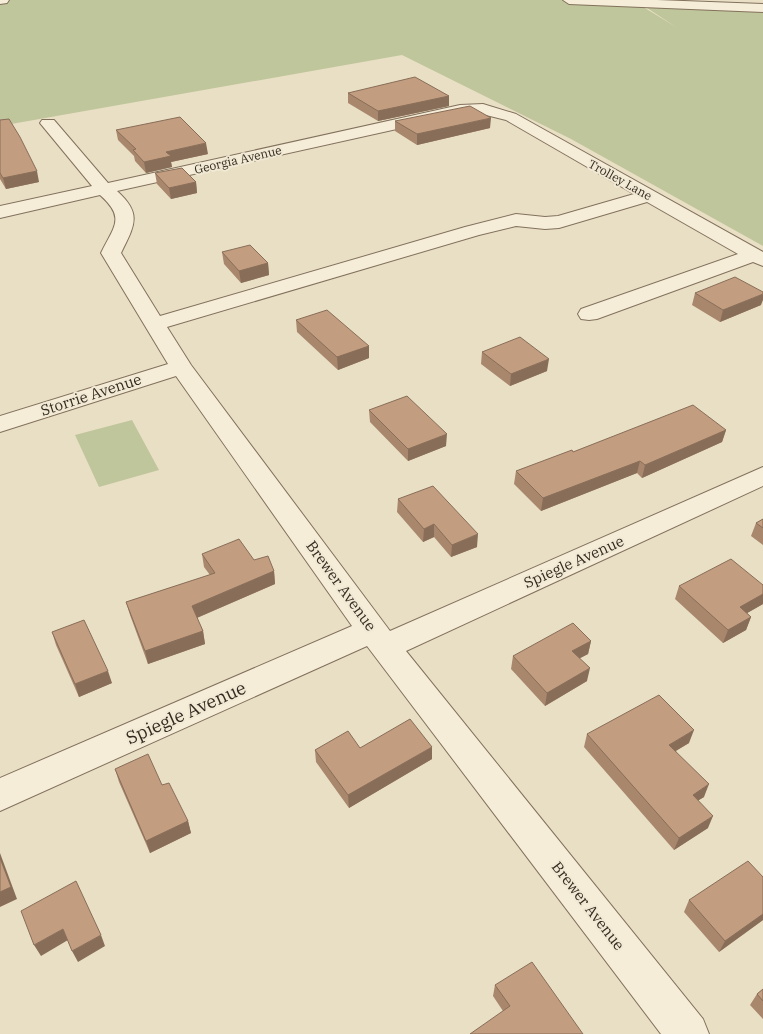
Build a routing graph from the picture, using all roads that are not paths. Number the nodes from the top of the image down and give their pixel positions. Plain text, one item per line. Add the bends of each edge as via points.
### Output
1 (569, 0) edge
2 (763, 8) edge
3 (475, 109) joint
4 (48, 123) dead end
5 (105, 190) junction
6 (648, 196) junction
7 (0, 212) edge
8 (758, 258) edge
9 (590, 314) dead end
10 (155, 324) junction
11 (181, 366) junction
12 (0, 424) edge
13 (763, 476) edge
14 (379, 639) junction
15 (0, 795) edge
16 (688, 1034) edge

1 - 2 street
3 - 5 street, Georgia Avenue
3 - 6 street, Trolley Lane via 511,117
4 - 5 street, Brewer Avenue
5 - 7 street, Georgia Avenue
5 - 10 street, Brewer Avenue via 122,205 126,222 111,253
6 - 8 street, Trolley Lane
6 - 10 street via 559,222 516,220 472,231
8 - 9 street
10 - 11 street, Brewer Avenue
11 - 12 street, Storrie Avenue
11 - 14 street, Brewer Avenue
13 - 14 street, Spiegle Avenue
14 - 15 street, Spiegle Avenue
14 - 16 street, Brewer Avenue

